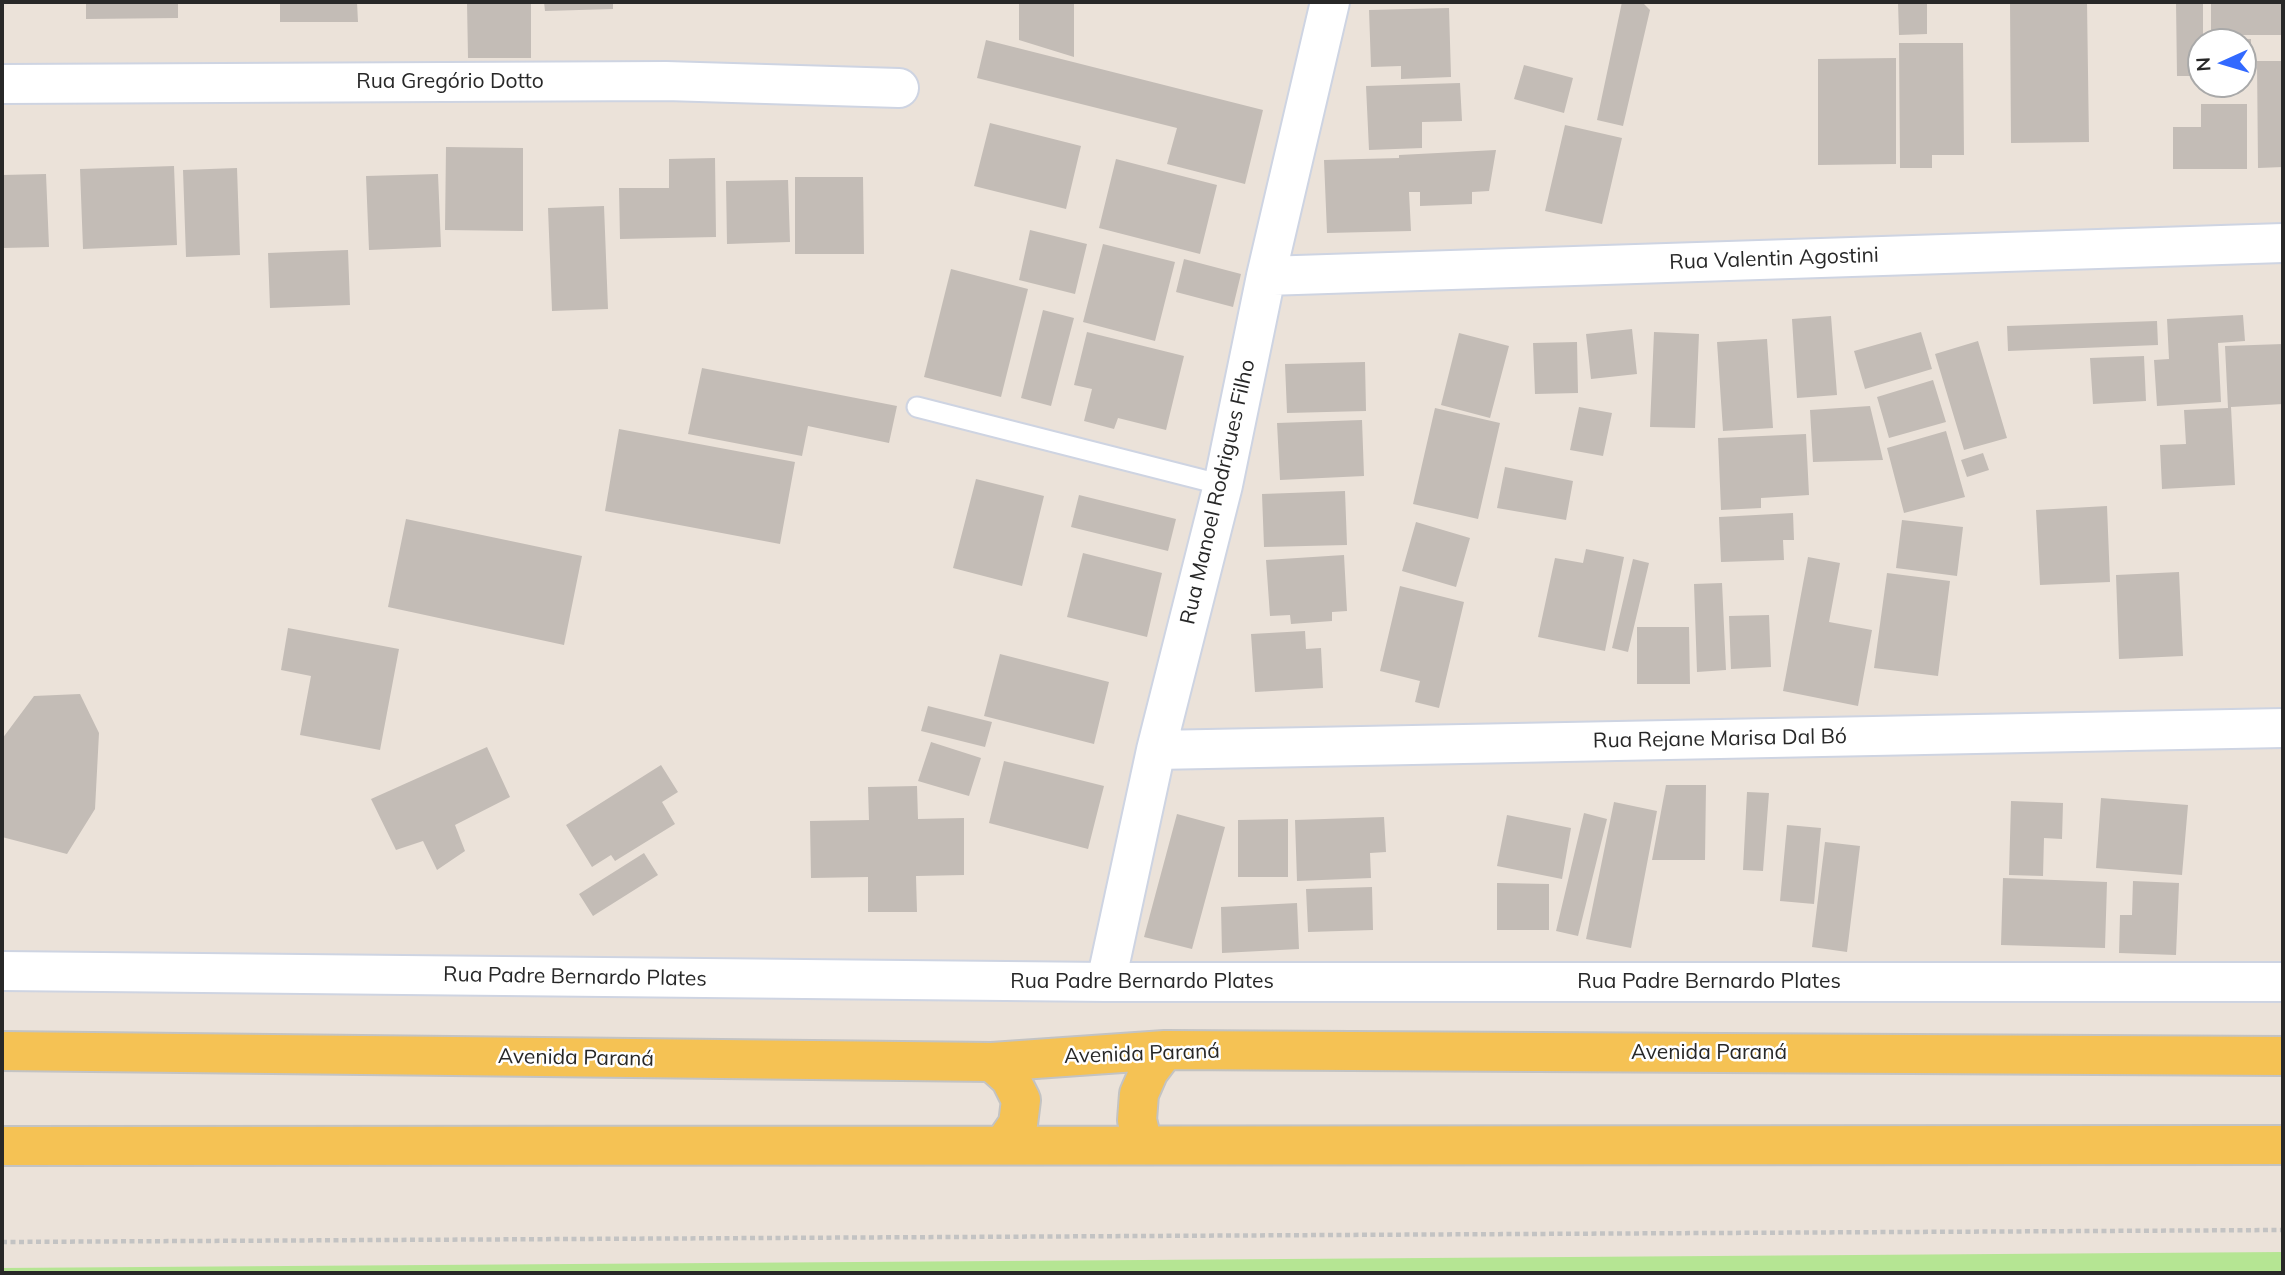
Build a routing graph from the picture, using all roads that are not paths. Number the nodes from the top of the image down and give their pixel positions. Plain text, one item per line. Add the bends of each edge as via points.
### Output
1 (1330, 2) edge
2 (2, 84) edge
3 (899, 88) dead end
4 (2283, 243) edge
5 (1266, 275) junction
6 (917, 407) dead end
7 (1223, 485) junction
8 (2283, 728) edge
9 (1156, 750) junction
10 (2, 971) edge
11 (1106, 982) junction
12 (2283, 982) edge
13 (1165, 1050) junction
14 (2, 1052) edge
15 (2283, 1056) edge
16 (992, 1062) junction
17 (1004, 1144) junction
18 (1143, 1145) junction
19 (2283, 1145) edge
20 (2, 1146) edge

1 - 5 street, Rua Manoel Rodrigues Filho
2 - 3 street, Rua Gregório Dotto via 666,80
4 - 5 street, Rua Valentin Agostini
5 - 7 street, Rua Manoel Rodrigues Filho
6 - 7 lane
7 - 9 street, Rua Manoel Rodrigues Filho
8 - 9 street, Rua Rejane Marisa Dal Bó
9 - 11 street, Rua Manoel Rodrigues Filho
10 - 11 street, Rua Padre Bernardo Plates
11 - 12 street, Rua Padre Bernardo Plates
13 - 15 main road, Avenida Paraná
13 - 16 main road, Avenida Paraná
13 - 18 main road via 1139,1094 1137,1120
14 - 16 main road, Avenida Paraná
16 - 17 main road via 1010,1078 1021,1100 1018,1124
17 - 18 main road
17 - 20 main road
18 - 19 main road

